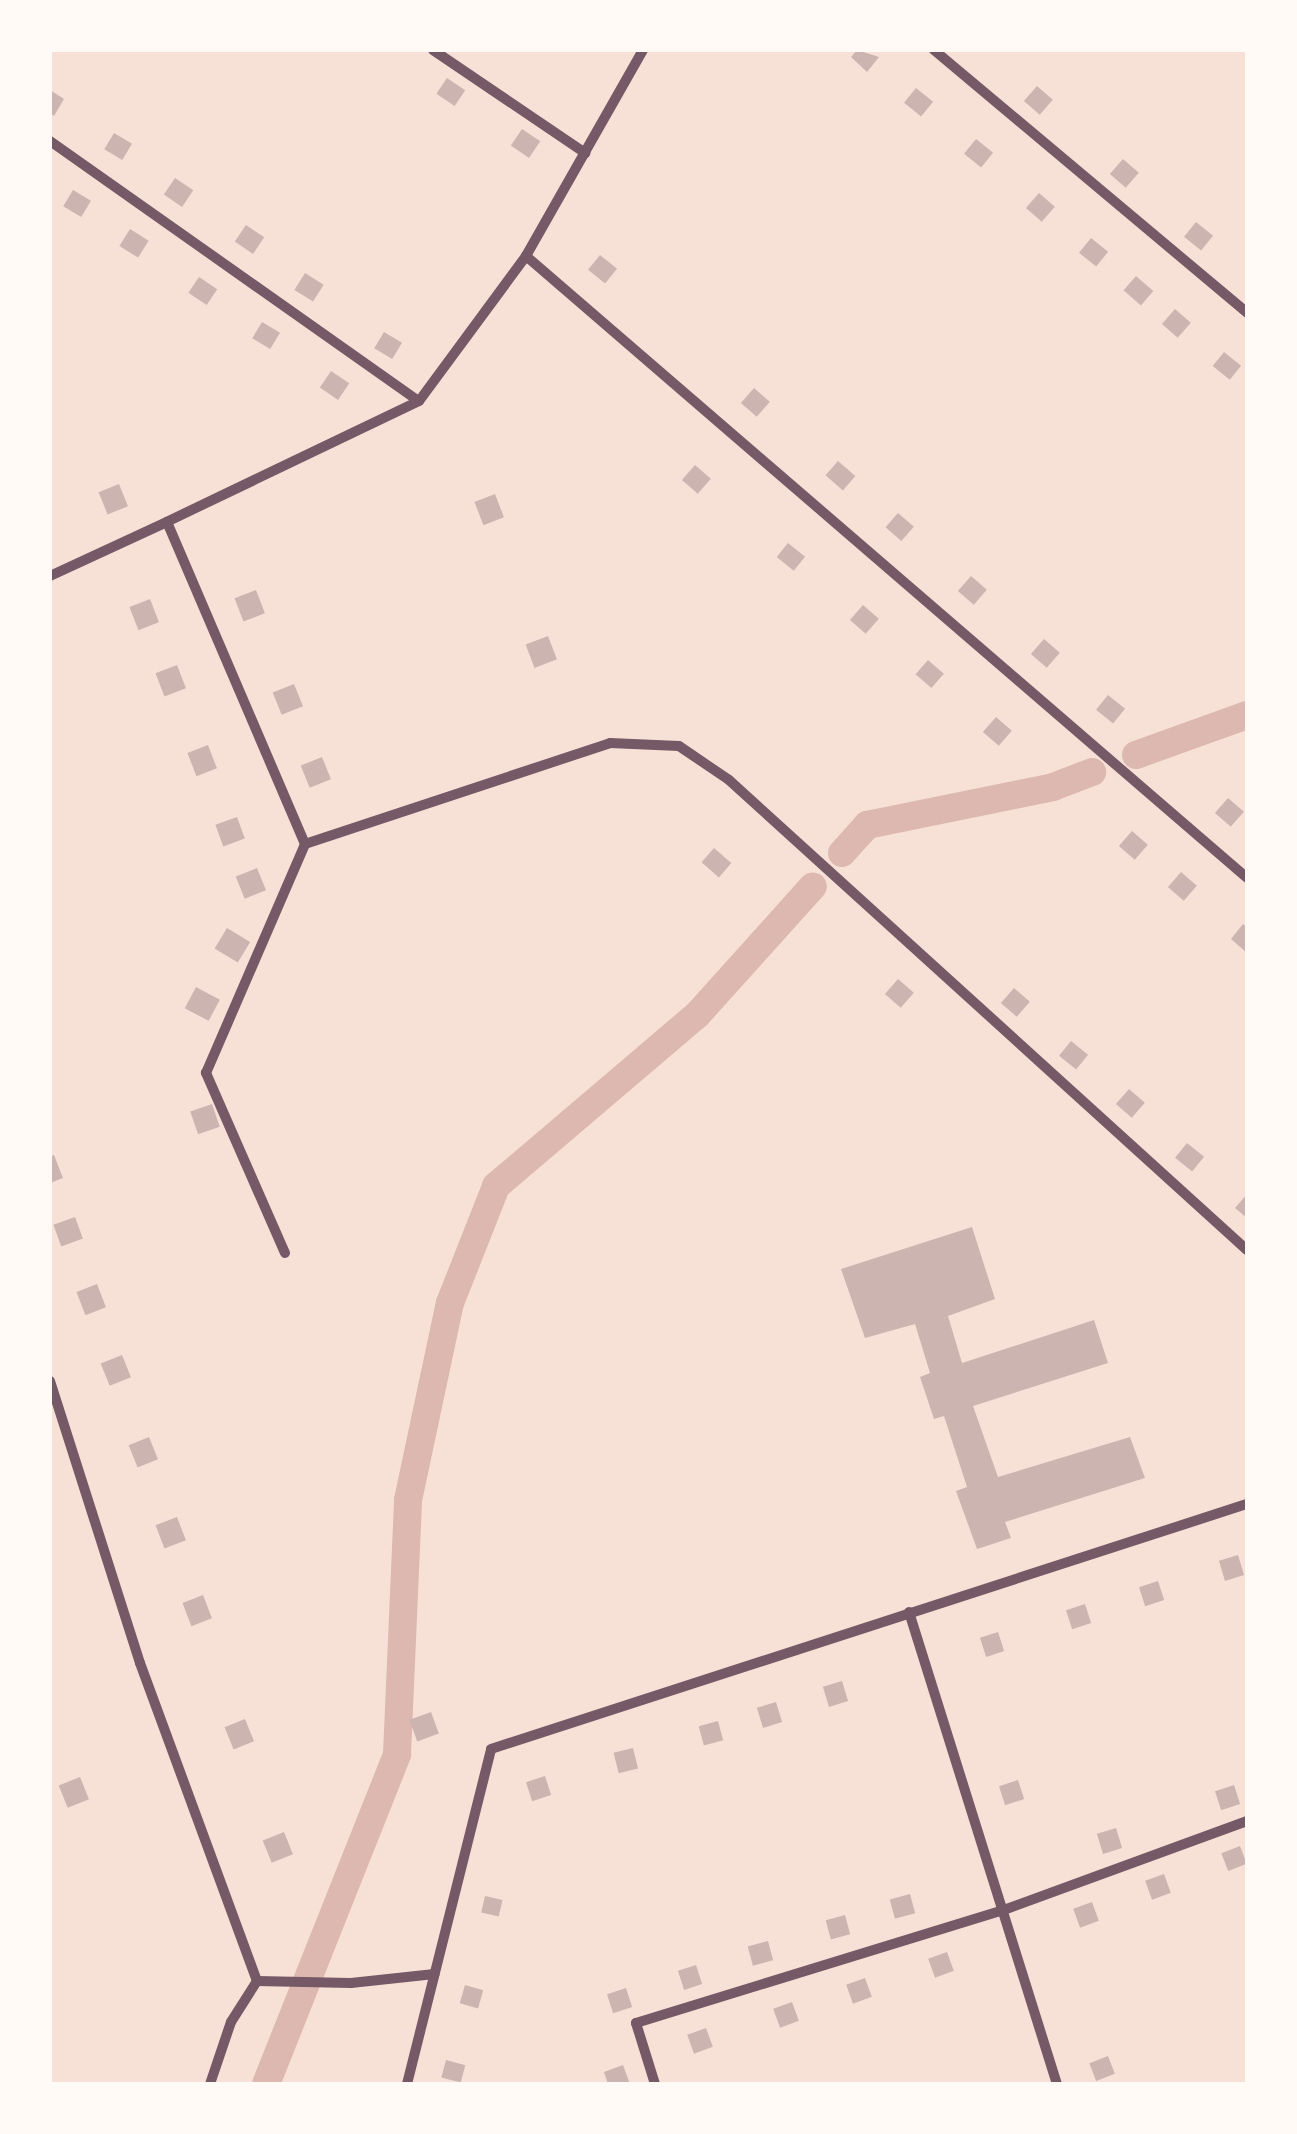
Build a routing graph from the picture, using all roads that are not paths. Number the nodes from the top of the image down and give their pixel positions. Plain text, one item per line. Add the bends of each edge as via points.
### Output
1 (433, 50) edge
2 (643, 50) edge
3 (934, 50) edge
4 (50, 141) edge
5 (584, 153) junction
6 (526, 256) junction
7 (1247, 313) edge
8 (419, 401) junction
9 (167, 522) junction
10 (50, 576) edge
11 (305, 844) junction
12 (1247, 878) edge
13 (1247, 1250) edge
14 (285, 1253) dead end
15 (50, 1381) edge
16 (1247, 1504) edge
17 (909, 1612) junction
18 (1247, 1822) edge
19 (1001, 1911) junction
20 (436, 1974) junction
21 (257, 1981) junction
22 (210, 2084) edge
23 (407, 2084) edge
24 (656, 2084) edge
25 (1058, 2084) edge

1 - 5 street
2 - 5 street
3 - 7 street
4 - 8 street
5 - 6 street
6 - 8 street
6 - 12 street
8 - 9 street
9 - 10 street
9 - 11 street
11 - 13 street via 610,743 679,746 729,780
11 - 14 street via 206,1073
15 - 21 street via 140,1663
16 - 17 street
17 - 19 street
17 - 20 street via 491,1749
18 - 19 street
19 - 24 street via 636,2024
19 - 25 street
20 - 21 street via 351,1984
20 - 23 street
21 - 22 street via 231,2022

